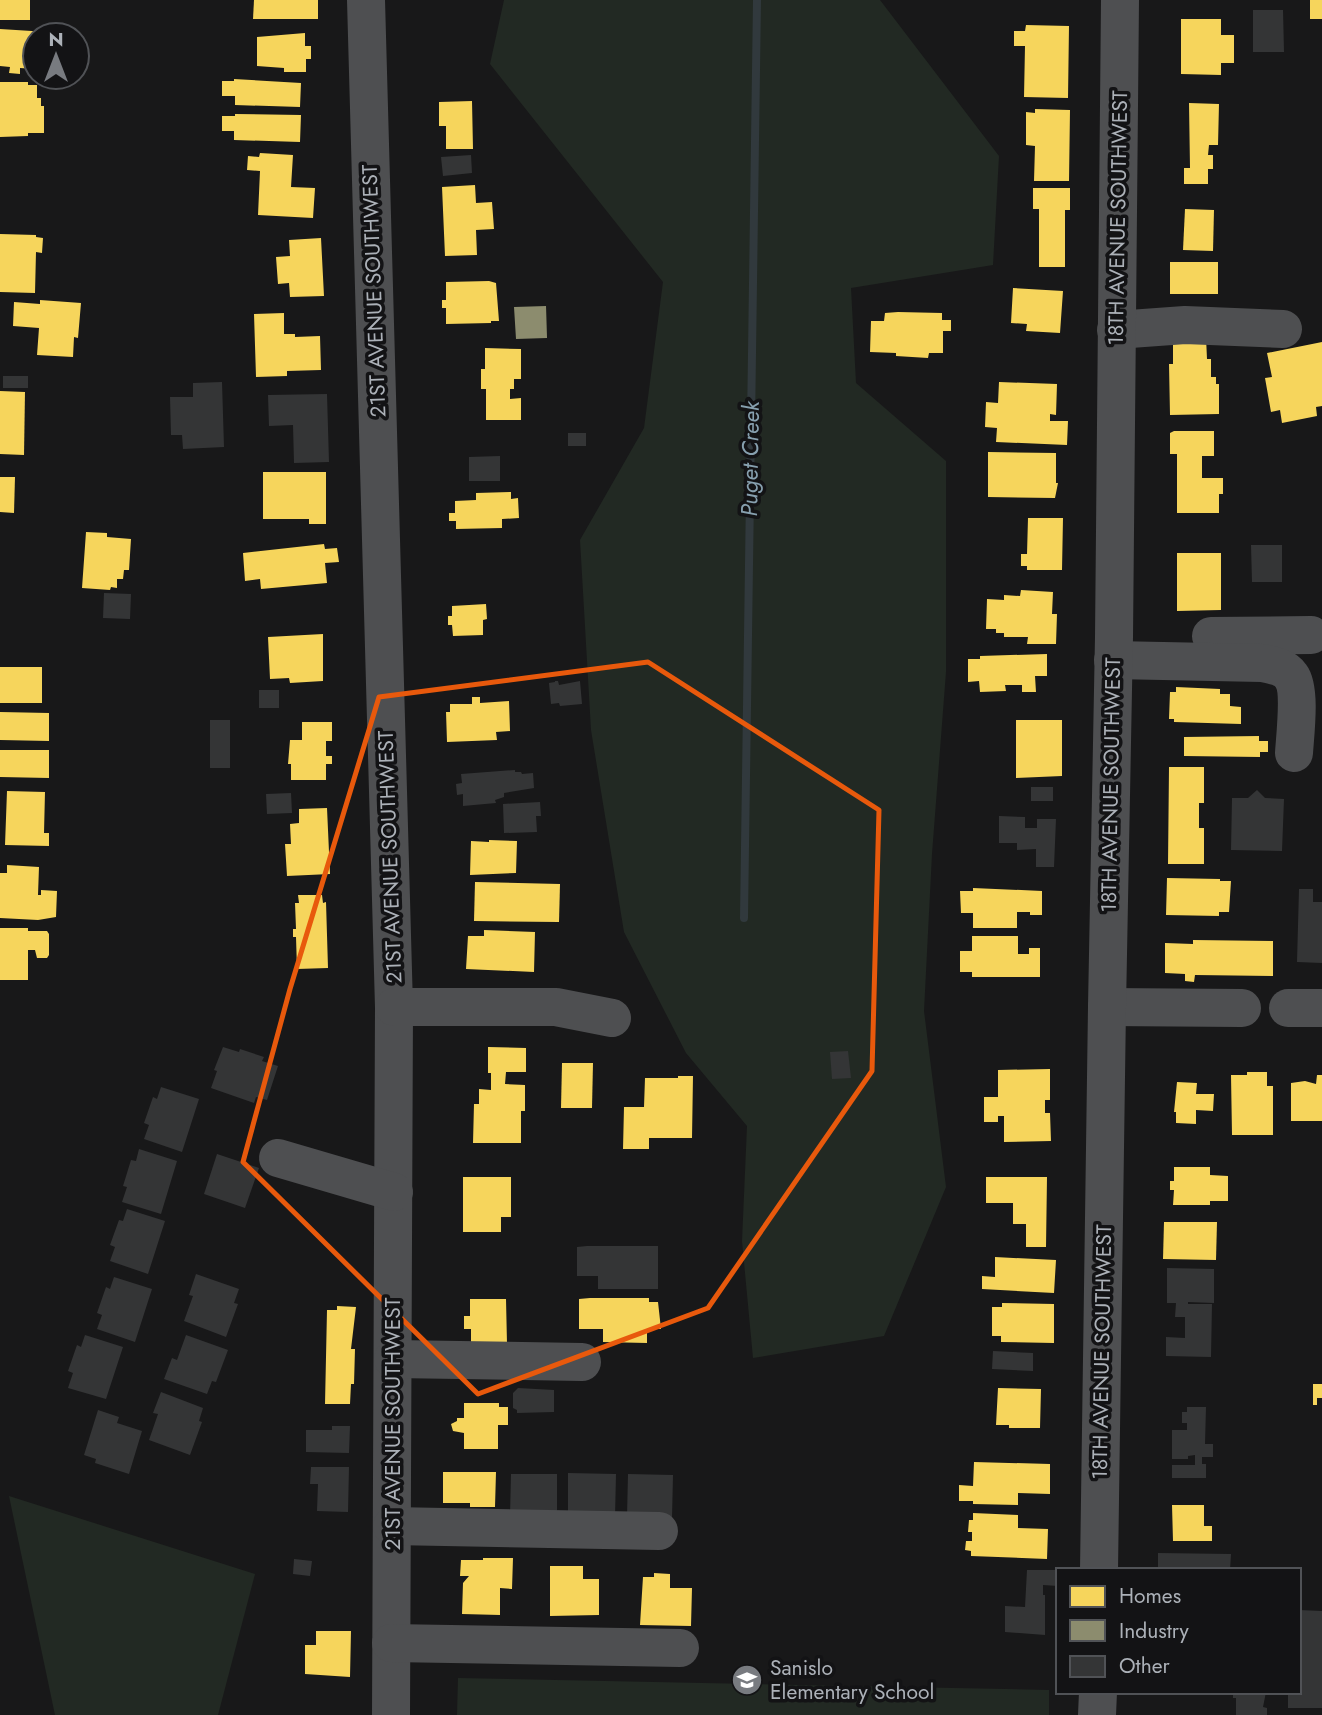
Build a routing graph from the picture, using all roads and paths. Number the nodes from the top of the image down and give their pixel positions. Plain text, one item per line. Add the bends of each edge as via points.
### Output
1 (366, 0) edge
2 (1121, 0) edge
3 (1283, 329) dead end
4 (1116, 330) junction
5 (1311, 635) dead end
6 (1114, 649) junction
7 (1294, 753) dead end
8 (394, 1007) junction
9 (1107, 1007) junction
10 (1242, 1008) dead end
11 (612, 1018) dead end
12 (278, 1158) dead end
13 (394, 1192) junction
14 (393, 1359) junction
15 (582, 1362) dead end
16 (392, 1526) junction
17 (659, 1531) dead end
18 (1099, 1568) edge
19 (391, 1643) junction
20 (680, 1648) dead end
21 (1098, 1694) edge
22 (391, 1715) edge
23 (1097, 1715) edge

1 - 8 street, 21ST AVENUE SOUTHWEST
2 - 4 street, 18TH AVENUE SOUTHWEST
3 - 4 street via 1185,325
4 - 6 street, 18TH AVENUE SOUTHWEST
5 - 6 street
6 - 7 street via 1280,667 1292,676 1296,687
6 - 9 street, 18TH AVENUE SOUTHWEST
8 - 11 street via 556,1007
8 - 13 street, 21ST AVENUE SOUTHWEST
9 - 10 street
9 - 18 street, 18TH AVENUE SOUTHWEST
12 - 13 street
13 - 14 street, 21ST AVENUE SOUTHWEST
14 - 15 street
14 - 16 street, 21ST AVENUE SOUTHWEST
16 - 17 street
16 - 19 street, 21ST AVENUE SOUTHWEST
19 - 20 street
19 - 22 street, 21ST AVENUE SOUTHWEST
21 - 23 street

